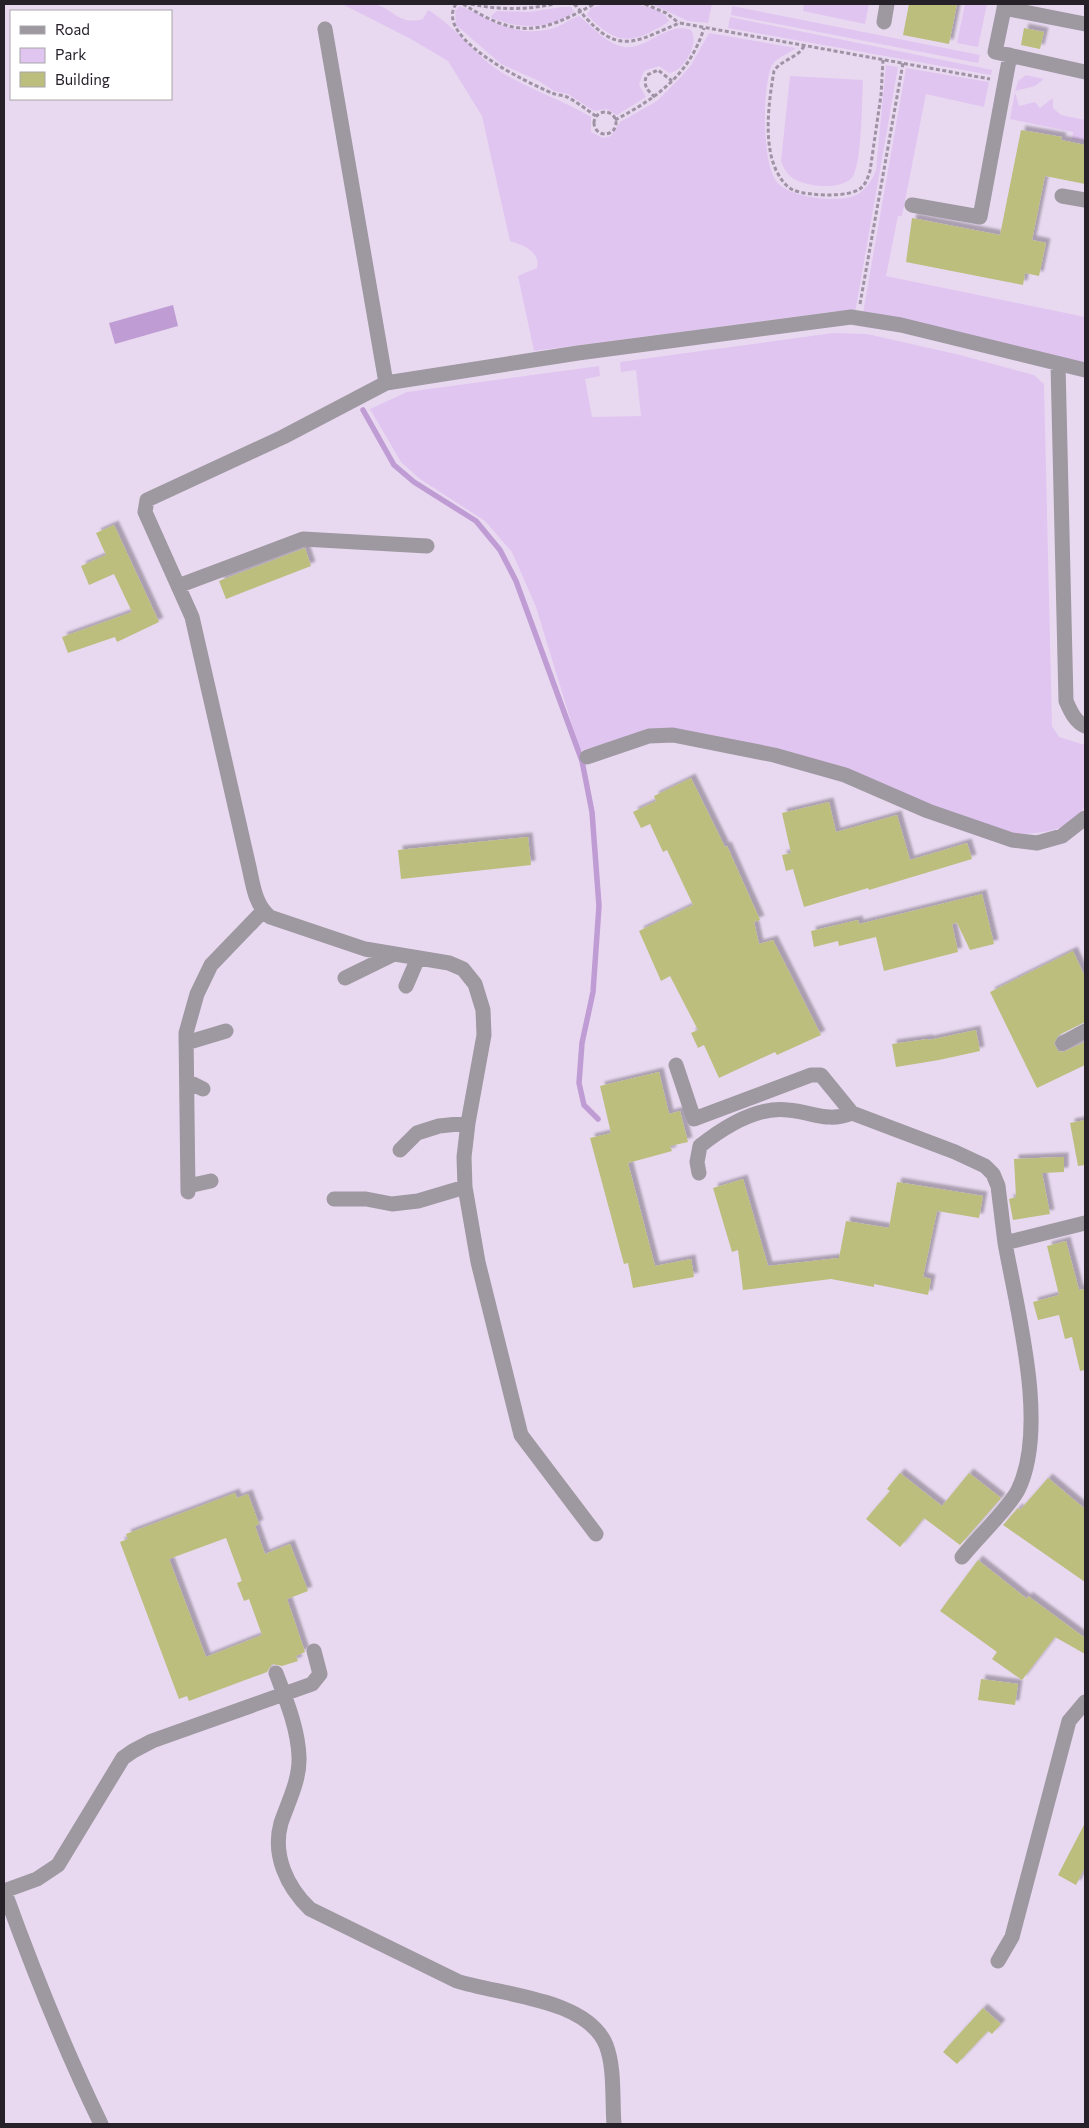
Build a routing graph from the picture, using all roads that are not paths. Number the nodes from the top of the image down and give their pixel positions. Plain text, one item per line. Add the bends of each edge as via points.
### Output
1 (887, 4) edge
2 (1004, 6) edge
3 (884, 22) dead end
4 (1085, 24) edge
5 (325, 29) dead end
6 (1010, 55) junction
7 (1085, 72) edge
8 (1062, 196) dead end
9 (1085, 200) edge
10 (912, 204) dead end
11 (1058, 364) junction
12 (1085, 370) edge
13 (386, 383) junction
14 (427, 546) dead end
15 (178, 586) junction
16 (1085, 726) edge
17 (587, 758) dead end
18 (1085, 818) edge
19 (263, 911) junction
20 (394, 954) junction
21 (418, 958) junction
22 (345, 978) dead end
23 (406, 986) dead end
24 (226, 1031) dead end
25 (1085, 1031) edge
26 (186, 1043) junction
27 (1063, 1043) dead end
28 (676, 1066) dead end
29 (187, 1081) junction
30 (203, 1089) dead end
31 (852, 1113) junction
32 (468, 1123) junction
33 (400, 1150) dead end
34 (698, 1173) dead end
35 (211, 1181) dead end
36 (465, 1187) junction
37 (334, 1199) dead end
38 (1085, 1223) edge
39 (1006, 1243) junction
40 (596, 1534) dead end
41 (962, 1556) dead end
42 (314, 1651) dead end
43 (276, 1673) dead end
44 (283, 1694) junction
45 (1085, 1702) edge
46 (4, 1891) edge
47 (998, 1962) dead end
48 (101, 2124) edge
49 (614, 2124) edge

1 - 3 street
2 - 4 street
2 - 6 street via 995,52
5 - 13 street
6 - 7 street
6 - 10 street via 980,218
8 - 9 street
11 - 12 street
11 - 13 street via 901,325 858,318 830,318 587,351
11 - 16 street via 1066,700 1071,713
13 - 15 street via 282,437 147,500 145,512
14 - 15 street via 303,540
15 - 19 street via 192,617 256,893
17 - 18 street via 648,736 673,735 774,755 845,774 928,811 1012,840 1037,843 1062,836
19 - 20 street via 270,917 365,950
19 - 26 street via 211,965 197,994
20 - 21 street
20 - 22 street
21 - 23 street
21 - 32 street via 448,963 463,970 475,984 484,1036
24 - 26 street
25 - 27 street
26 - 29 street
28 - 31 street via 694,1120 812,1075 826,1079
29 - 30 street
29 - 35 street via 188,1189
31 - 34 street via 830,1118 789,1110 764,1111 700,1146 696,1162
31 - 39 street via 985,1166 998,1186
32 - 33 street via 417,1133
32 - 36 street
36 - 37 street via 418,1201 392,1204 366,1199
36 - 40 street via 480,1270 521,1435
38 - 39 street
39 - 41 street via 1032,1405 1026,1471 1017,1492
42 - 44 street via 320,1674 317,1680
43 - 44 street
44 - 46 street via 152,1741 123,1758 58,1865 42,1876
44 - 49 street via 296,1732 299,1758 296,1781 278,1838 279,1853 295,1895 310,1909 456,1980 554,2003 599,2031 610,2060
45 - 47 street via 1069,1722 1012,1937
46 - 48 street via 74,2069

